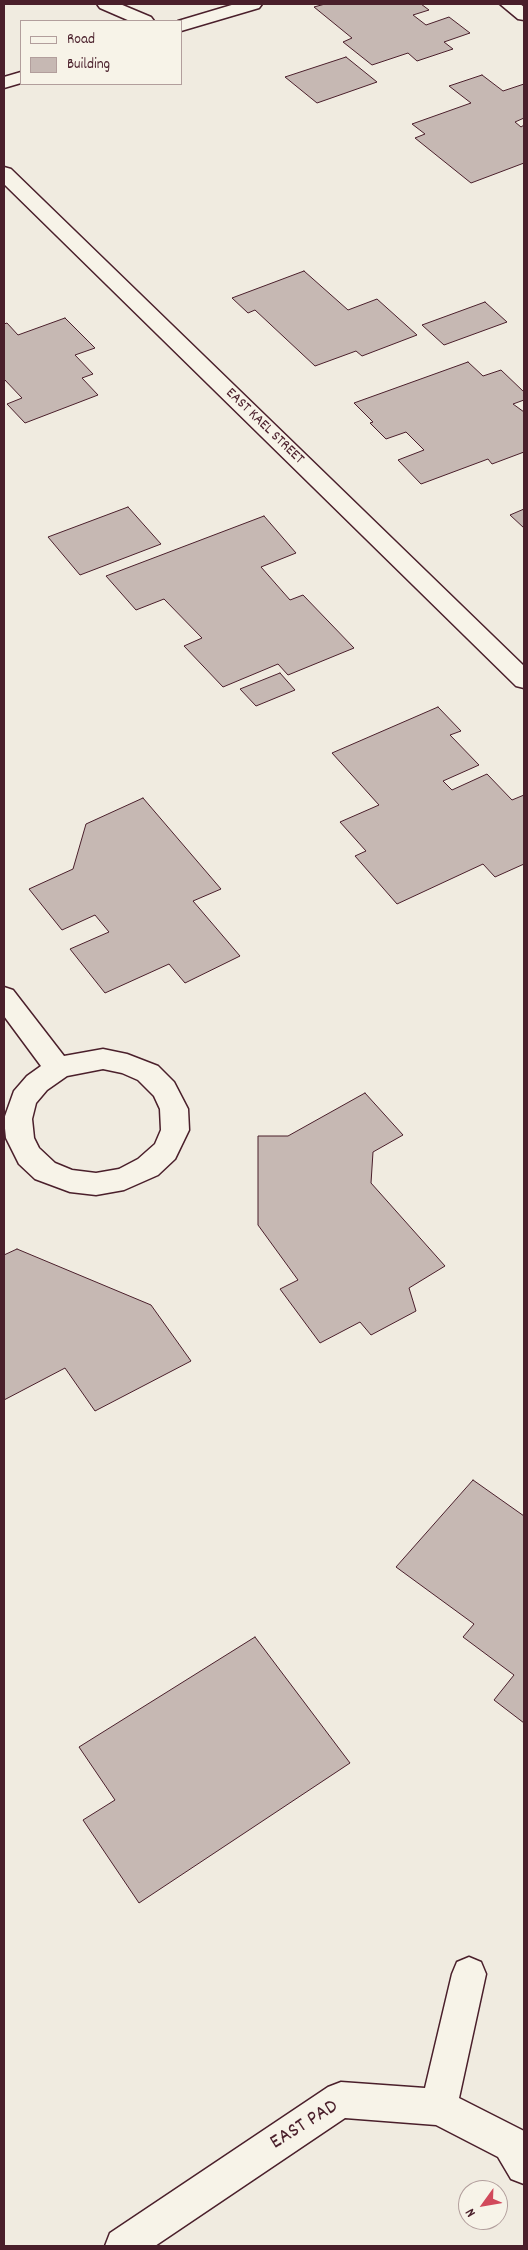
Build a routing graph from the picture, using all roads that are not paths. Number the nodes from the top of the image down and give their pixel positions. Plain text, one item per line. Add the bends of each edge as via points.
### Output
1 (106, 4) edge
2 (147, 4) edge
3 (253, 4) edge
4 (509, 4) edge
5 (524, 15) edge
6 (143, 20) edge
7 (159, 20) edge
8 (182, 26) edge
9 (20, 77) edge
10 (4, 83) edge
11 (4, 173) edge
12 (524, 680) edge
13 (4, 997) edge
14 (58, 1068) junction
15 (469, 1974) dead end
16 (439, 2107) junction
17 (524, 2166) edge
18 (124, 2246) edge

1 - 6 street
2 - 7 street
3 - 8 street
4 - 5 street
9 - 10 street
11 - 12 street, EAST KAEL STREET
13 - 14 street
14 - 14 street via 37,1083 24,1099 18,1119 20,1138 29,1156 45,1171 70,1181 96,1184 124,1179 148,1168 165,1151 175,1130 174,1109 164,1089 148,1073 103,1059
15 - 16 street
16 - 17 street, EAST PAD via 511,2144
16 - 18 street, EAST PAD via 341,2100

